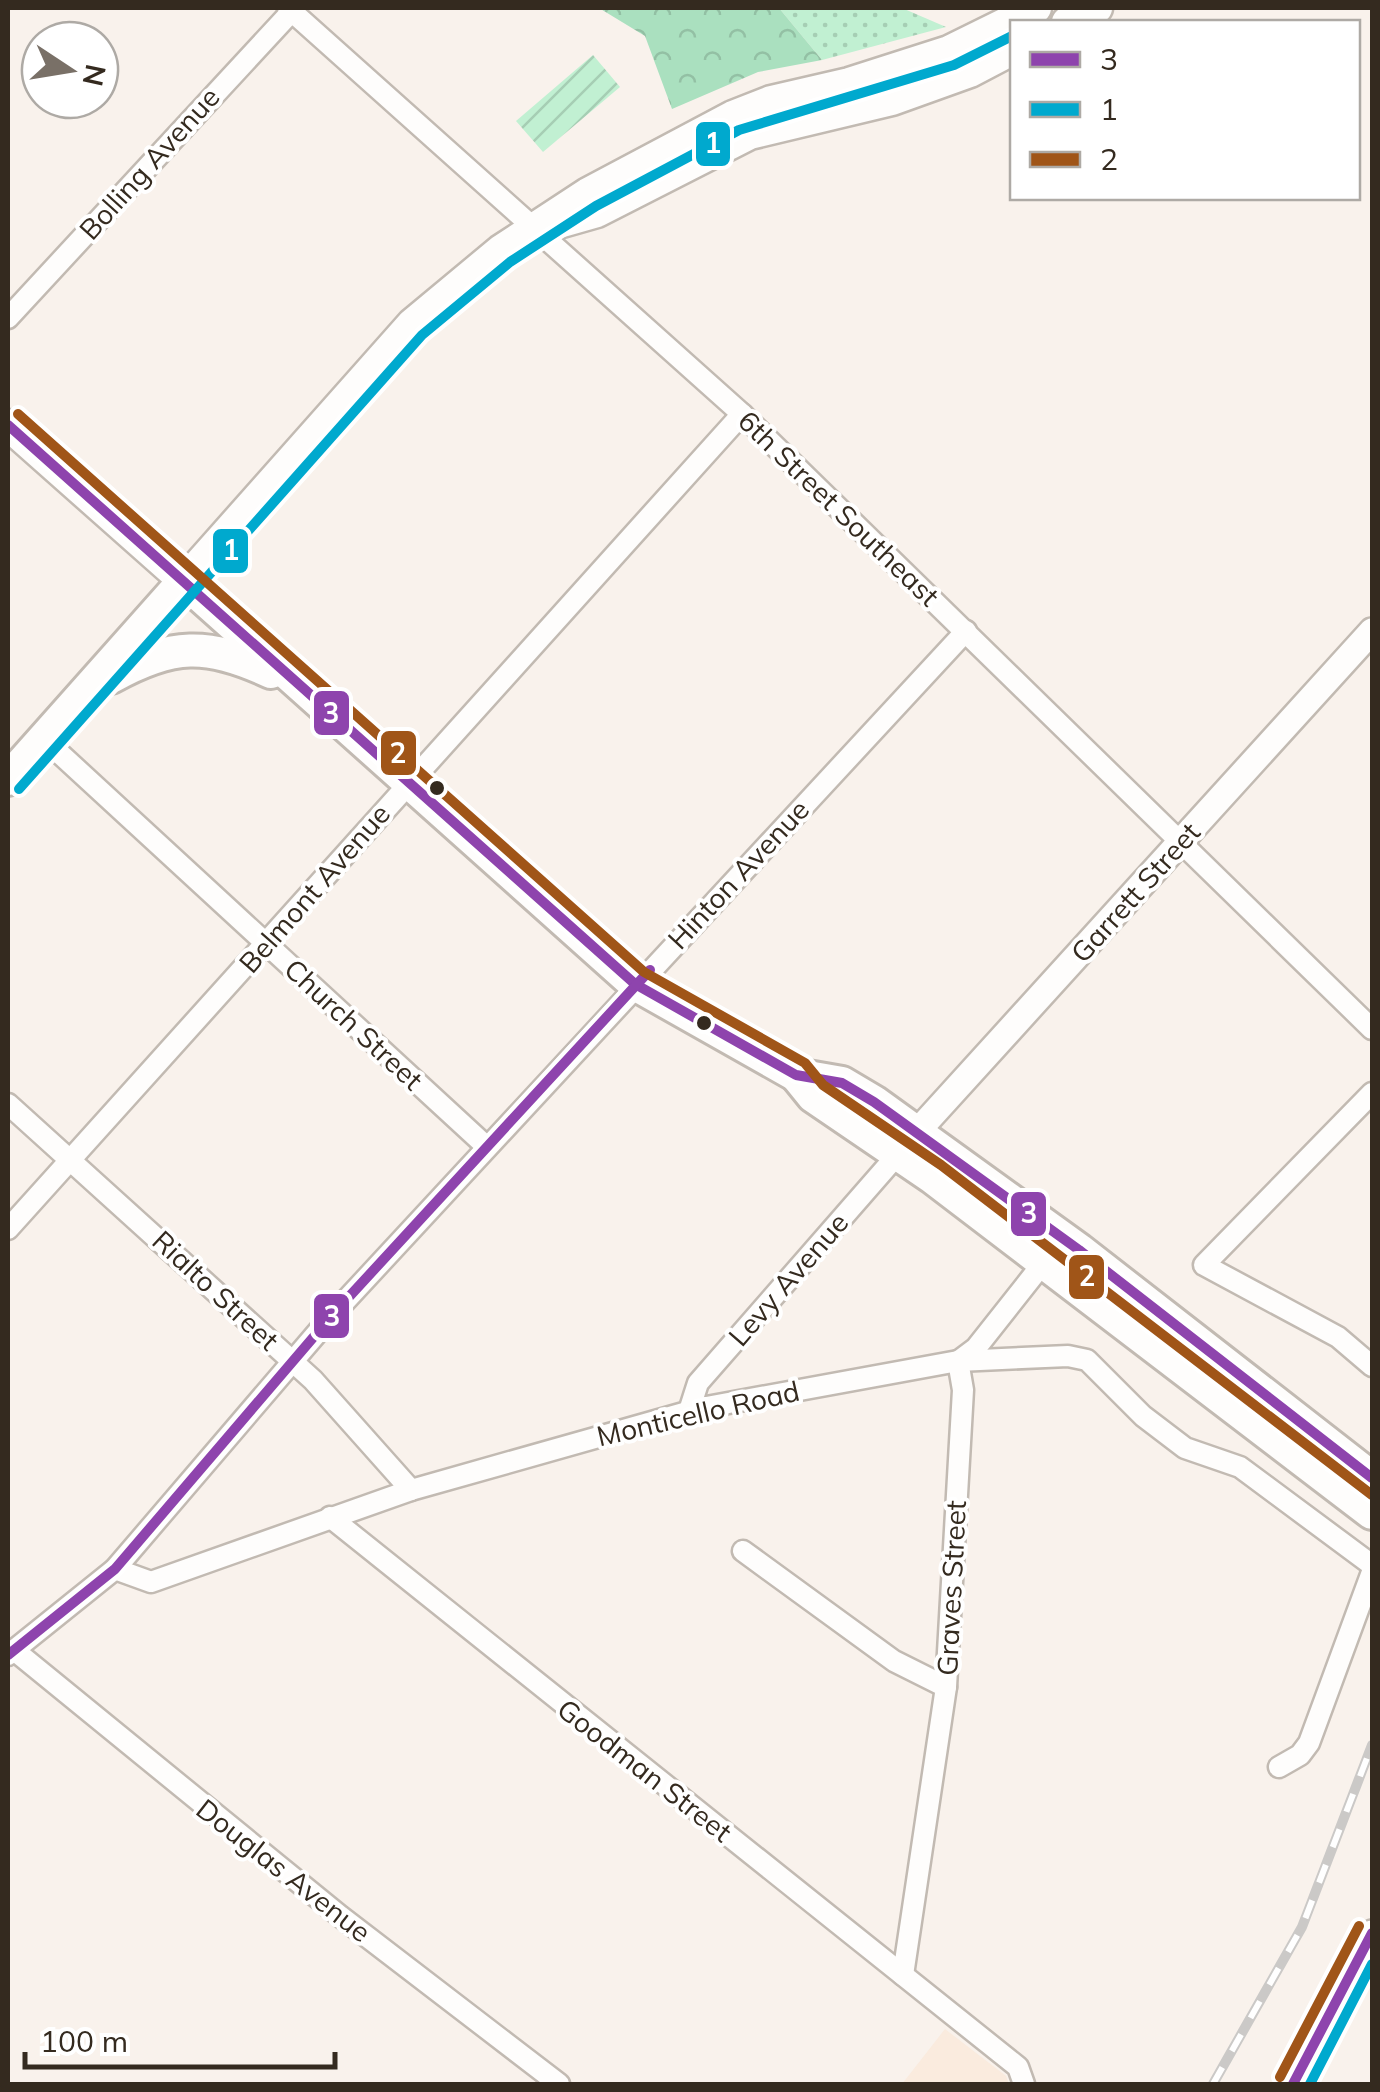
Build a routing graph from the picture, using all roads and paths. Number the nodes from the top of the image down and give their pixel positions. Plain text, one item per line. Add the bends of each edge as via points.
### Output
1 (1036, 8) edge
2 (1097, 8) edge
3 (290, 9) edge
4 (1012, 20) edge
5 (1071, 20) edge
6 (1010, 21) edge
7 (1010, 51) edge
8 (535, 230) junction
9 (8, 318) edge
10 (742, 414) junction
11 (8, 425) edge
12 (184, 581) junction
13 (966, 631) junction
14 (1372, 631) edge
15 (300, 686) junction
16 (94, 687) junction
17 (44, 739) junction
18 (8, 779) edge
19 (407, 782) junction
20 (1181, 841) junction
21 (266, 942) junction
22 (635, 984) junction
23 (1372, 1029) edge
24 (1372, 1094) edge
25 (8, 1104) edge
26 (907, 1143) junction
27 (487, 1147) junction
28 (70, 1159) junction
29 (8, 1229) edge
30 (1053, 1250) junction
31 (958, 1361) junction
32 (293, 1362) junction
33 (1372, 1366) edge
34 (1222, 1380) junction
35 (689, 1411) junction
36 (1372, 1478) edge
37 (411, 1490) junction
38 (1372, 1514) edge
39 (330, 1516) junction
40 (743, 1551) dead end
41 (115, 1568) junction
42 (1372, 1569) edge
43 (11, 1652) edge
44 (946, 1687) junction
45 (1278, 1767) dead end
46 (1372, 1933) edge
47 (903, 1975) junction
48 (559, 2084) edge
49 (1024, 2084) edge
50 (1293, 2084) edge

1 - 4 main road
2 - 5 main road
3 - 8 street, 6th Street Southeast
3 - 9 street, Bolling Avenue
6 - 8 main road via 949,51 733,116 588,193
7 - 8 main road via 892,100 750,134 597,212
8 - 10 street, 6th Street Southeast
8 - 12 main road via 412,324
10 - 13 street, 6th Street Southeast
10 - 19 street, Belmont Avenue
11 - 12 main road
12 - 15 main road
12 - 16 main road
13 - 20 street, 6th Street Southeast
13 - 22 street, Hinton Avenue
14 - 20 street, Garrett Street
15 - 16 main road via 240,657 185,649 141,661
15 - 19 main road
16 - 17 main road
17 - 18 main road
17 - 21 street, Church Street
19 - 21 street, Belmont Avenue
19 - 22 main road
20 - 23 street, 6th Street Southeast
20 - 26 street, Garrett Street
21 - 27 street, Church Street
21 - 28 street, Belmont Avenue
22 - 26 main road via 796,1075 814,1096
22 - 27 street, Hinton Avenue
24 - 33 street via 1204,1265 1338,1337
25 - 28 street, Rialto Street
26 - 30 main road
26 - 35 street, Levy Avenue via 698,1383
27 - 32 street, Hinton Avenue
28 - 29 street, Belmont Avenue
28 - 32 street, Rialto Street
30 - 31 street via 976,1348
30 - 34 main road
31 - 35 street, Monticello Road
31 - 42 street, Monticello Road via 1088,1360 1185,1448 1240,1468
31 - 44 street, Graves Street via 962,1390
32 - 37 street, Rialto Street
32 - 41 street, Hinton Avenue
34 - 36 main road
34 - 38 main road
35 - 37 street, Monticello Road
37 - 39 street, Monticello Road
39 - 41 street, Monticello Road via 151,1582
39 - 47 street, Goodman Street
40 - 44 street via 880,1652
41 - 43 street
42 - 45 street via 1309,1743
43 - 48 street, Douglas Avenue
44 - 47 street, Graves Street
46 - 50 street
47 - 49 street, Goodman Street via 1018,2068

